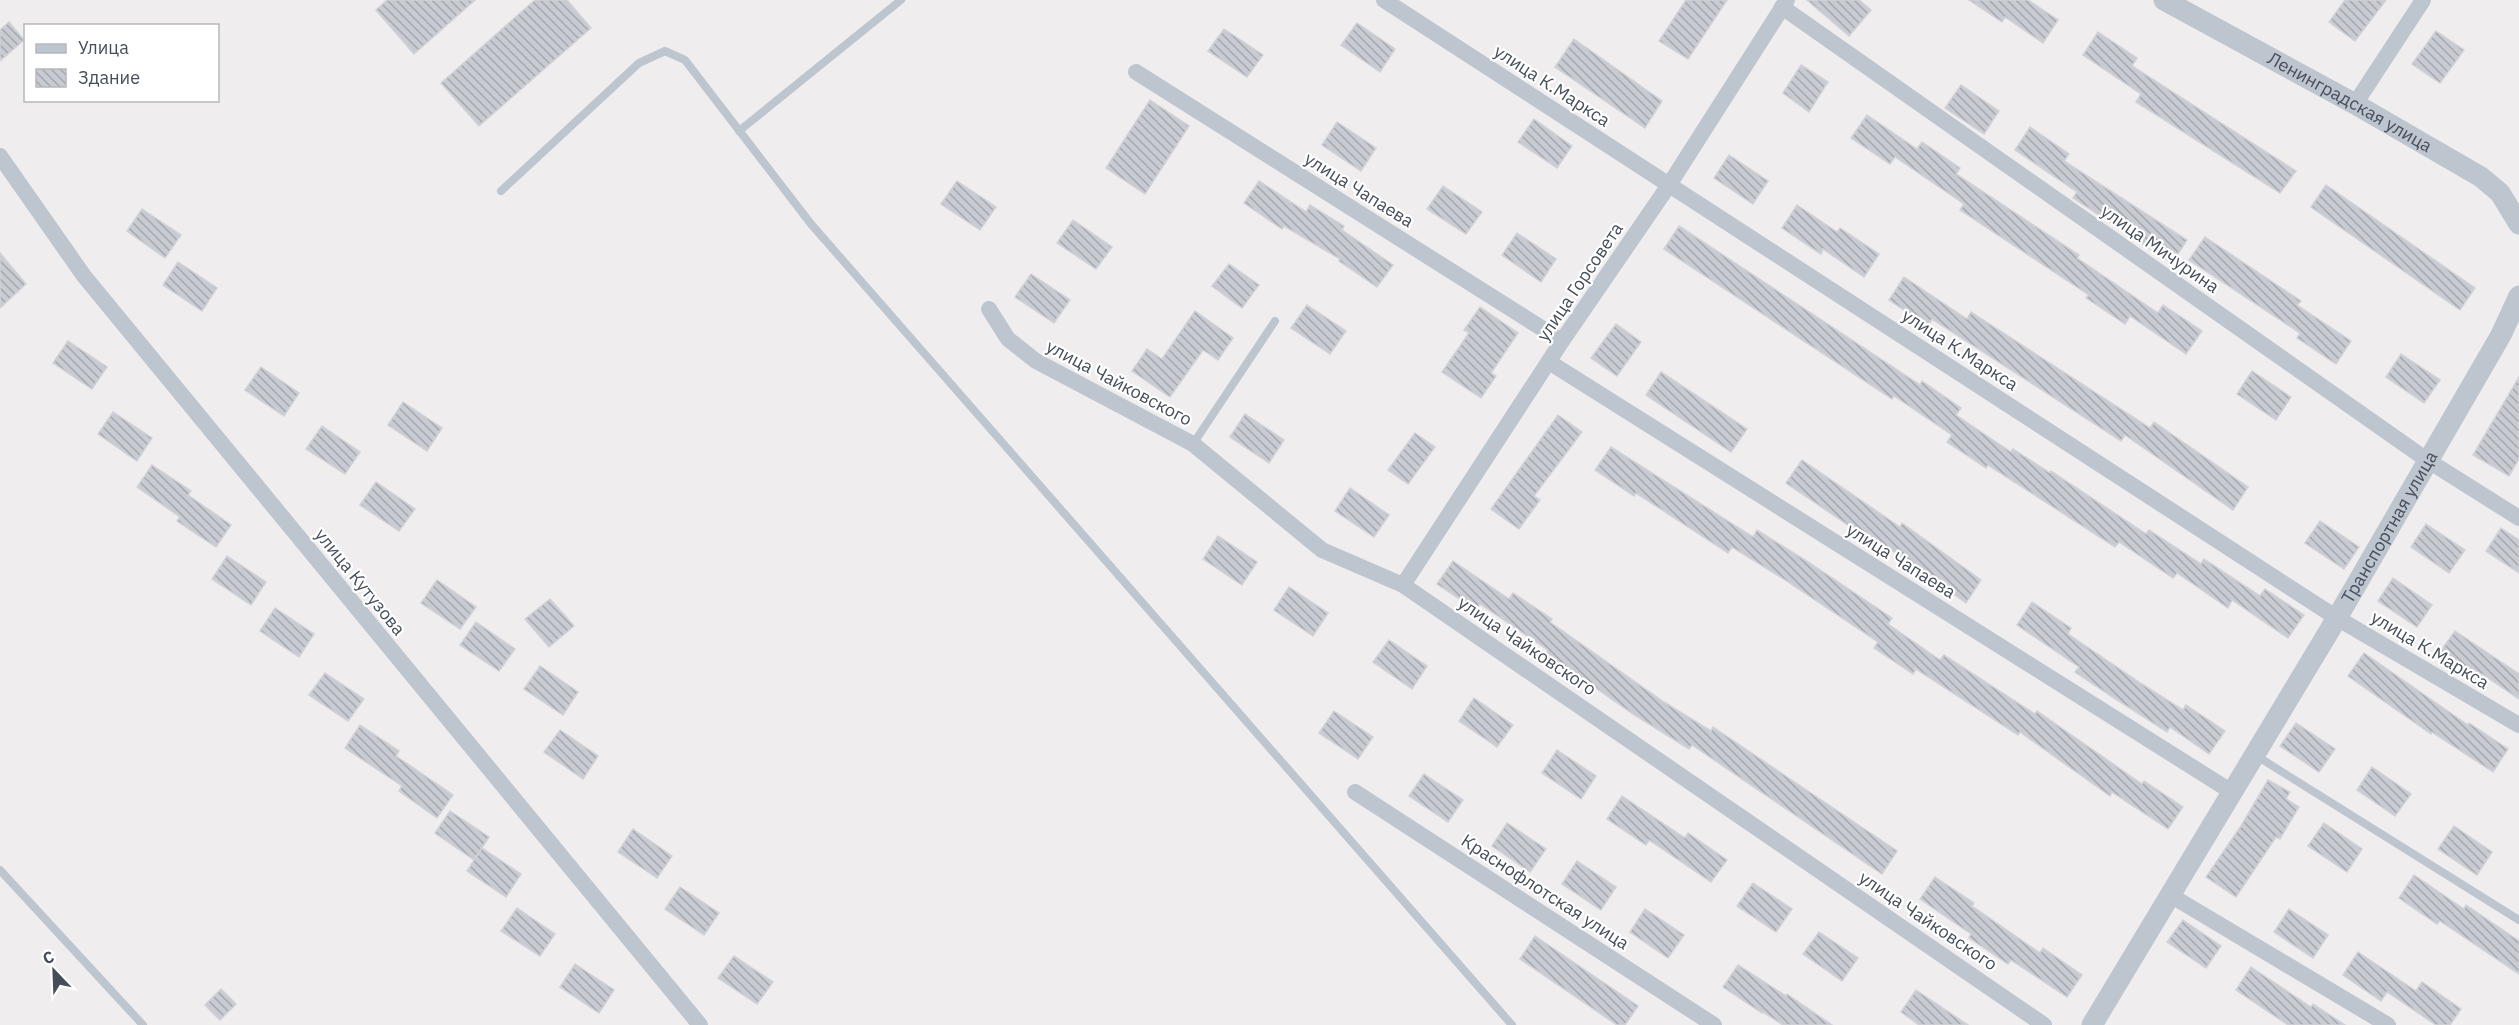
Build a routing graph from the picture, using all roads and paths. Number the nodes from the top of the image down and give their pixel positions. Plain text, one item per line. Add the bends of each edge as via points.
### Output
1 (901, 0) edge
2 (1384, 0) edge
3 (2164, 0) edge
4 (2423, 0) edge
5 (1784, 4) edge
6 (1136, 72) dead end
7 (2355, 104) junction
8 (739, 131) junction
9 (0, 156) edge
10 (1670, 185) junction
11 (501, 191) dead end
12 (2519, 224) edge
13 (2519, 297) edge
14 (988, 309) dead end
15 (1275, 321) dead end
16 (1562, 341) junction
17 (1550, 362) junction
18 (1193, 444) junction
19 (2427, 460) junction
20 (2519, 519) edge
21 (1403, 585) junction
22 (2337, 618) junction
23 (2519, 726) edge
24 (2255, 755) junction
25 (1355, 792) dead end
26 (2232, 792) junction
27 (0, 870) edge
28 (2170, 895) junction
29 (2519, 920) edge
30 (143, 1025) edge
31 (700, 1025) edge
32 (1512, 1025) edge
33 (1714, 1025) edge
34 (2044, 1025) edge
35 (2092, 1025) edge
36 (2388, 1025) edge

1 - 8 lane
2 - 10 street, улица К.Маркса
3 - 7 street, Ленинградская улица
4 - 7 street
5 - 10 street, улица Горсовета
5 - 19 street, улица Мичурина
6 - 16 street, улица Чапаева
7 - 12 street, Ленинградская улица via 2481,177 2500,193
8 - 11 lane via 685,60 665,51 639,63
8 - 32 lane via 811,224 970,408
9 - 31 street, улица Кутузова via 84,276
10 - 16 street, улица Горсовета
10 - 22 street, улица К.Маркса
13 - 19 street, Транспортная улица via 2501,335
14 - 18 street, улица Чайковского via 1008,339 1036,361
15 - 18 lane
16 - 17 street, улица Горсовета
17 - 21 street, улица Горсовета
17 - 26 street, улица Чапаева
18 - 21 street, улица Чайковского via 1322,550
19 - 20 street, улица Мичурина
19 - 22 street, Транспортная улица
21 - 34 street, улица Чайковского
22 - 23 street, улица К.Маркса
22 - 24 street, Транспортная улица
24 - 26 street, Транспортная улица
24 - 29 lane
25 - 33 street, Краснофлотская улица
26 - 28 street, Транспортная улица
27 - 30 lane
28 - 35 street, Транспортная улица
28 - 36 street

